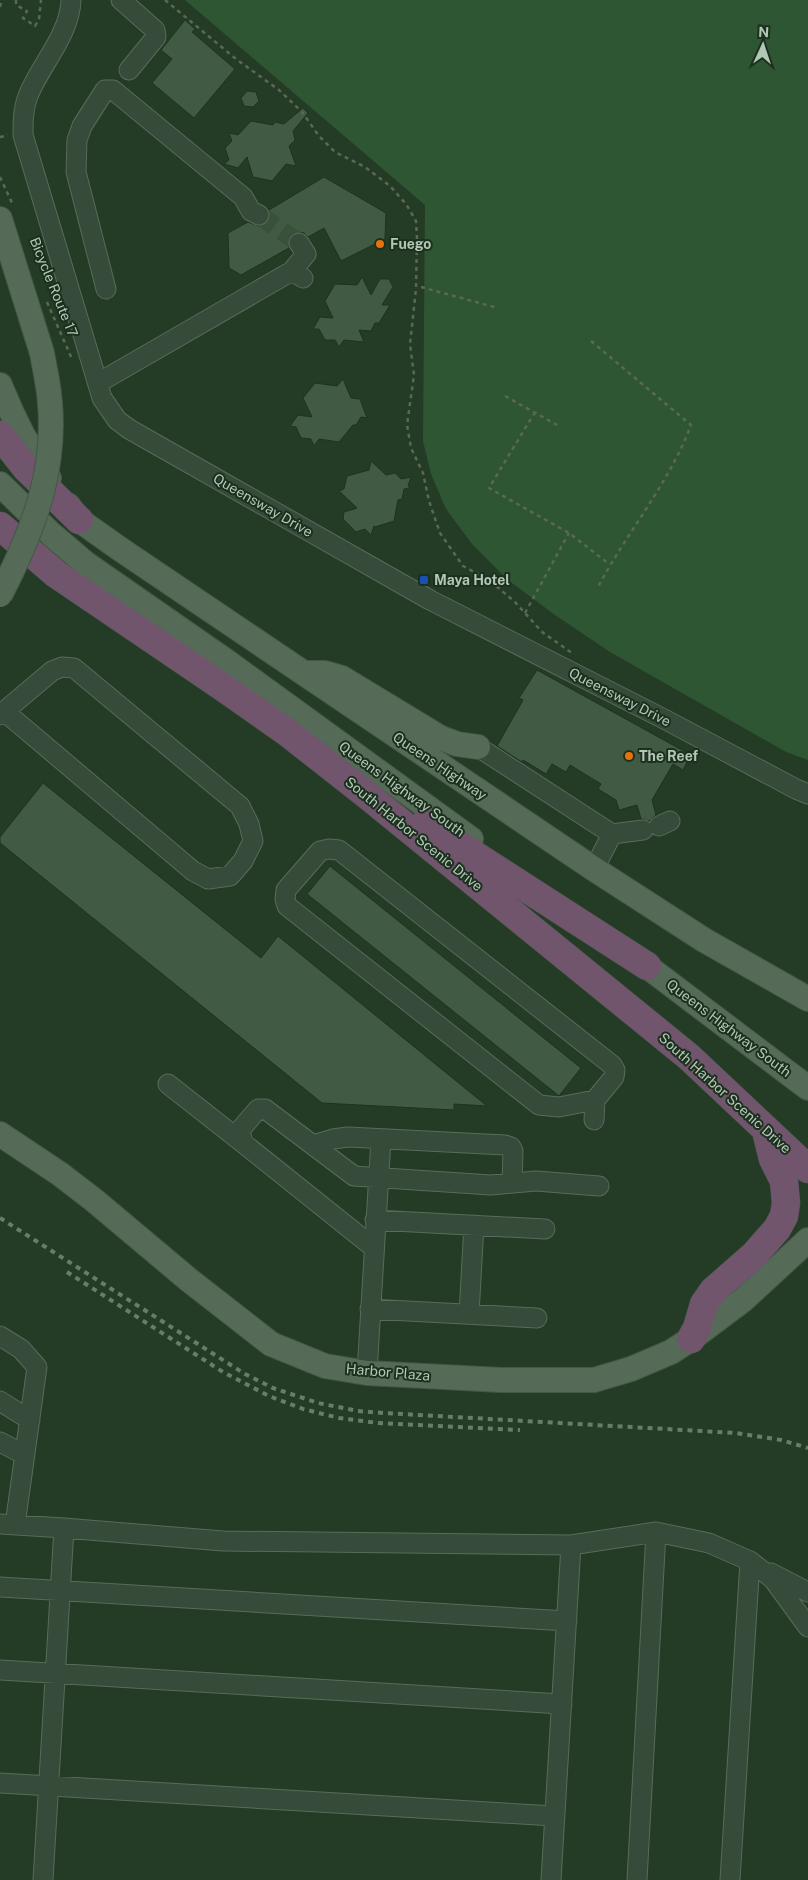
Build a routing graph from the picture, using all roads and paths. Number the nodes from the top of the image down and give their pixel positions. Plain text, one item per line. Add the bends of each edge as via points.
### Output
1 (2, 0) edge
2 (16, 0) edge
3 (41, 0) edge
4 (71, 0) edge
5 (121, 0) edge
6 (165, 0) edge
7 (0, 7) edge
8 (129, 70) dead end
9 (0, 177) edge
10 (259, 215) tunnel mouth
11 (8, 216) edge
12 (299, 242) dead end
13 (421, 287) dead end
14 (106, 289) dead end
15 (44, 295) dead end
16 (498, 308) dead end
17 (591, 341) dead end
18 (74, 363) dead end
19 (98, 383) junction
20 (0, 385) edge
21 (505, 396) dead end
22 (534, 412) junction
23 (557, 425) dead end
24 (0, 435) edge
25 (1, 486) edge
26 (79, 520) junction
27 (0, 526) edge
28 (569, 533) junction
29 (610, 564) junction
30 (597, 589) dead end
31 (0, 595) edge
32 (525, 613) junction
33 (578, 657) dead end
34 (300, 673) junction
35 (3, 714) edge
36 (288, 733) junction
37 (478, 747) joint
38 (808, 794) edge
39 (658, 826) dead end
40 (612, 834) junction
41 (594, 869) junction
42 (646, 902) junction
43 (647, 966) junction
44 (802, 993) edge
45 (808, 1018) edge
46 (168, 1084) dead end
47 (807, 1087) edge
48 (595, 1100) junction
49 (594, 1120) dead end
50 (766, 1130) junction
51 (0, 1134) edge
52 (381, 1139) junction
53 (243, 1143) junction
54 (313, 1145) junction
55 (808, 1169) edge
56 (378, 1177) junction
57 (512, 1183) junction
58 (599, 1186) dead end
59 (375, 1220) junction
60 (474, 1225) junction
61 (545, 1229) dead end
62 (808, 1240) edge
63 (373, 1247) junction
64 (370, 1309) junction
65 (469, 1314) junction
66 (537, 1318) dead end
67 (0, 1336) edge
68 (691, 1340) junction
69 (367, 1372) junction
70 (0, 1401) edge
71 (30, 1420) junction
72 (0, 1442) edge
73 (25, 1455) junction
74 (0, 1511) edge
75 (8, 1525) edge
76 (64, 1528) junction
77 (656, 1532) junction
78 (571, 1545) junction
79 (752, 1563) junction
80 (0, 1587) edge
81 (60, 1591) junction
82 (808, 1592) edge
83 (567, 1621) junction
84 (808, 1627) edge
85 (0, 1670) edge
86 (55, 1673) junction
87 (562, 1704) junction
88 (0, 1783) edge
89 (48, 1786) junction
90 (554, 1816) junction
91 (43, 1880) edge
92 (551, 1880) edge
93 (637, 1880) edge
94 (730, 1880) edge

1 - 7 path
2 - 3 path via 16,5 27,11 23,18 35,26
4 - 19 street, Queensway Drive via 63,29 28,96 23,113 23,135
5 - 8 street via 157,33
6 - 32 path via 279,90 335,152 365,167 390,186 416,221 416,288 410,344 414,375 407,425 411,448 440,533 463,566 489,580
9 - 11 path via 10,196
10 - 14 street via 251,212 243,197 139,111 113,90 106,90 82,126 77,140 76,172
11 - 31 main road, bridge via 51,403 50,448 41,502
12 - 19 street via 306,254 298,274
13 - 16 path
15 - 18 path, Bicycle Route 17
17 - 29 path via 691,425 665,478
19 - 38 street, Queensway Drive via 102,398 117,420 129,429 430,600
20 - 26 main road, Queens Highway via 30,452
21 - 22 path
22 - 23 path
22 - 28 path via 489,488
24 - 26 highway via 26,468
25 - 43 main road, Queens Highway South via 85,562
26 - 34 main road, Queens Highway
27 - 36 highway, South Harbor Scenic Drive via 56,574
28 - 29 path
28 - 32 path
29 - 30 path
32 - 33 path via 542,632
34 - 37 main road via 325,673 342,678 441,738
34 - 41 main road, Queens Highway
35 - 35 street via 193,872 208,879 230,876 244,861 253,841 240,806 74,668 62,667 52,671
36 - 43 highway
36 - 50 highway, South Harbor Scenic Drive via 689,1057
37 - 40 street
39 - 40 street
40 - 41 street
41 - 42 main road, Queens Highway
42 - 44 main road, Queens Highway via 704,940
42 - 45 main road
43 - 47 main road, Queens Highway South
46 - 53 street
48 - 48 street via 614,1077 612,1065 339,850 320,851 286,890 287,906 539,1105 559,1107
48 - 49 street
50 - 55 highway, South Harbor Scenic Drive
50 - 68 highway via 773,1159 784,1181 784,1216 754,1255 713,1291 704,1304
51 - 69 main road, Harbor Plaza via 95,1201 272,1344 325,1366
52 - 54 street via 348,1137
52 - 56 street
52 - 57 street via 511,1147
53 - 54 street via 240,1130 258,1109 265,1109
53 - 63 street
54 - 56 street via 354,1176
56 - 57 street via 491,1185
56 - 59 street
57 - 58 street via 536,1181
59 - 60 street
59 - 63 street
60 - 61 street
60 - 65 street
62 - 68 main road, Harbor Plaza via 743,1300
63 - 64 street
64 - 65 street
64 - 69 street
65 - 66 street
67 - 71 street via 20,1349 37,1367
68 - 69 main road, Harbor Plaza via 651,1362 594,1380 501,1380
70 - 71 street
71 - 73 street
72 - 73 street
73 - 75 street
74 - 75 street
75 - 76 street
76 - 78 street via 223,1540
76 - 81 street
77 - 78 street
77 - 79 street via 709,1543
77 - 93 street
78 - 83 street
79 - 82 street
79 - 84 street via 774,1579
79 - 94 street
80 - 81 street
81 - 83 street
81 - 86 street
83 - 87 street
85 - 86 street
86 - 87 street
86 - 89 street
87 - 90 street
88 - 89 street
89 - 90 street
89 - 91 street
90 - 92 street

